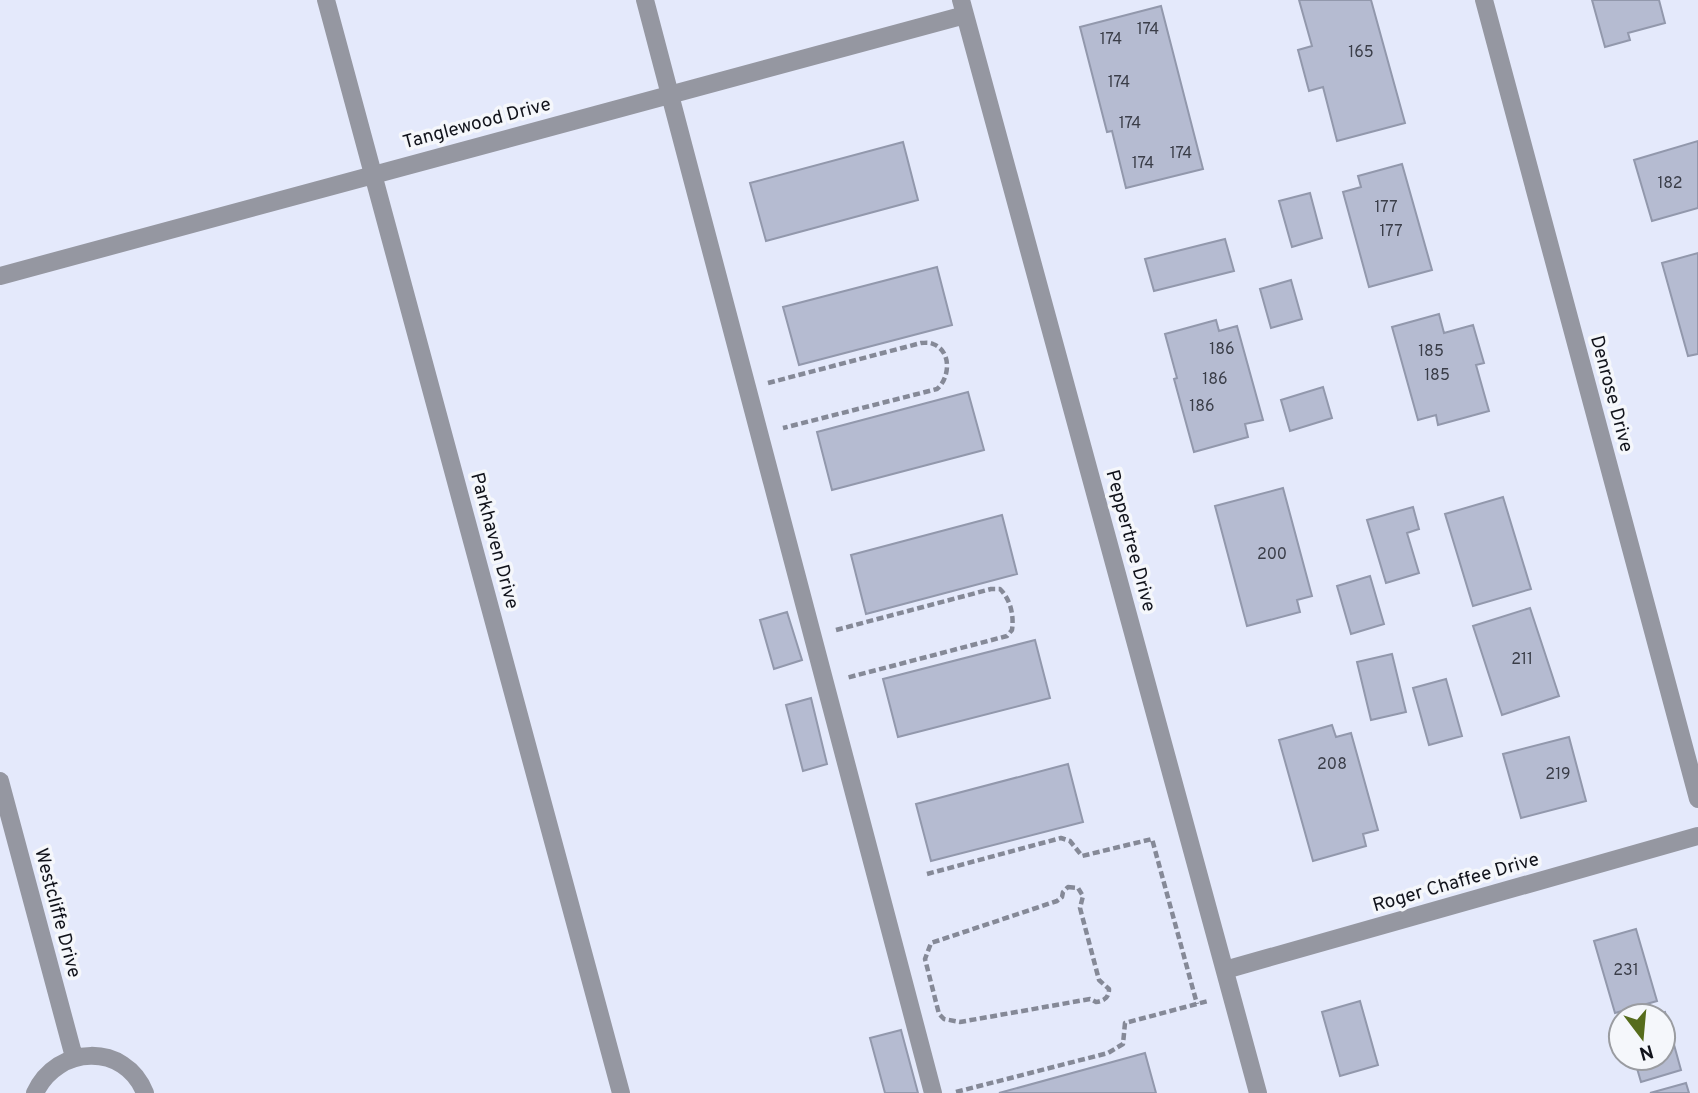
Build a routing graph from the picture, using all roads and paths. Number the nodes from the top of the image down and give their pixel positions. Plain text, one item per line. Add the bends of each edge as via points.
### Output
1 (326, 0) edge
2 (645, 0) edge
3 (1484, 0) edge
4 (963, 7) edge
5 (669, 95) junction
6 (373, 174) junction
7 (0, 276) edge
8 (747, 389) junction
9 (759, 433) junction
10 (812, 636) junction
11 (825, 683) junction
12 (0, 780) edge
13 (1698, 799) edge
14 (1698, 836) edge
15 (927, 874) dead end
16 (1225, 970) junction
17 (1231, 995) junction
18 (1102, 1001) joint
19 (1197, 1004) junction
20 (74, 1057) junction
21 (35, 1093) edge
22 (145, 1093) edge
23 (621, 1093) edge
24 (933, 1093) edge
25 (952, 1093) edge
26 (1258, 1093) edge

1 - 6 street, Parkhaven Drive
2 - 5 street
3 - 13 street, Denrose Drive
4 - 5 street, Tanglewood Drive
4 - 16 street, Peppertree Drive
5 - 6 street, Tanglewood Drive
5 - 8 street
6 - 7 street, Tanglewood Drive
6 - 23 street, Parkhaven Drive
8 - 9 street
8 - 9 path via 921,342 934,344 947,362 945,383 937,389
9 - 10 street
10 - 11 street
10 - 11 path via 991,589 1000,589 1011,608 1012,630 1007,636
11 - 24 street
12 - 20 street, Westcliffe Drive
14 - 16 street, Roger Chaffee Drive
15 - 19 path via 1061,838 1070,841 1082,856 1152,839
16 - 17 street, Peppertree Drive
17 - 19 path
17 - 26 street, Peppertree Drive
18 - 18 path via 1090,999 953,1022 939,1014 926,953 938,940 1056,901 1068,887 1078,888 1099,980 1108,989 1109,995
19 - 25 path via 1125,1023 1123,1044 1108,1053
20 - 21 street via 54,1067
20 - 22 street via 112,1059 129,1069

